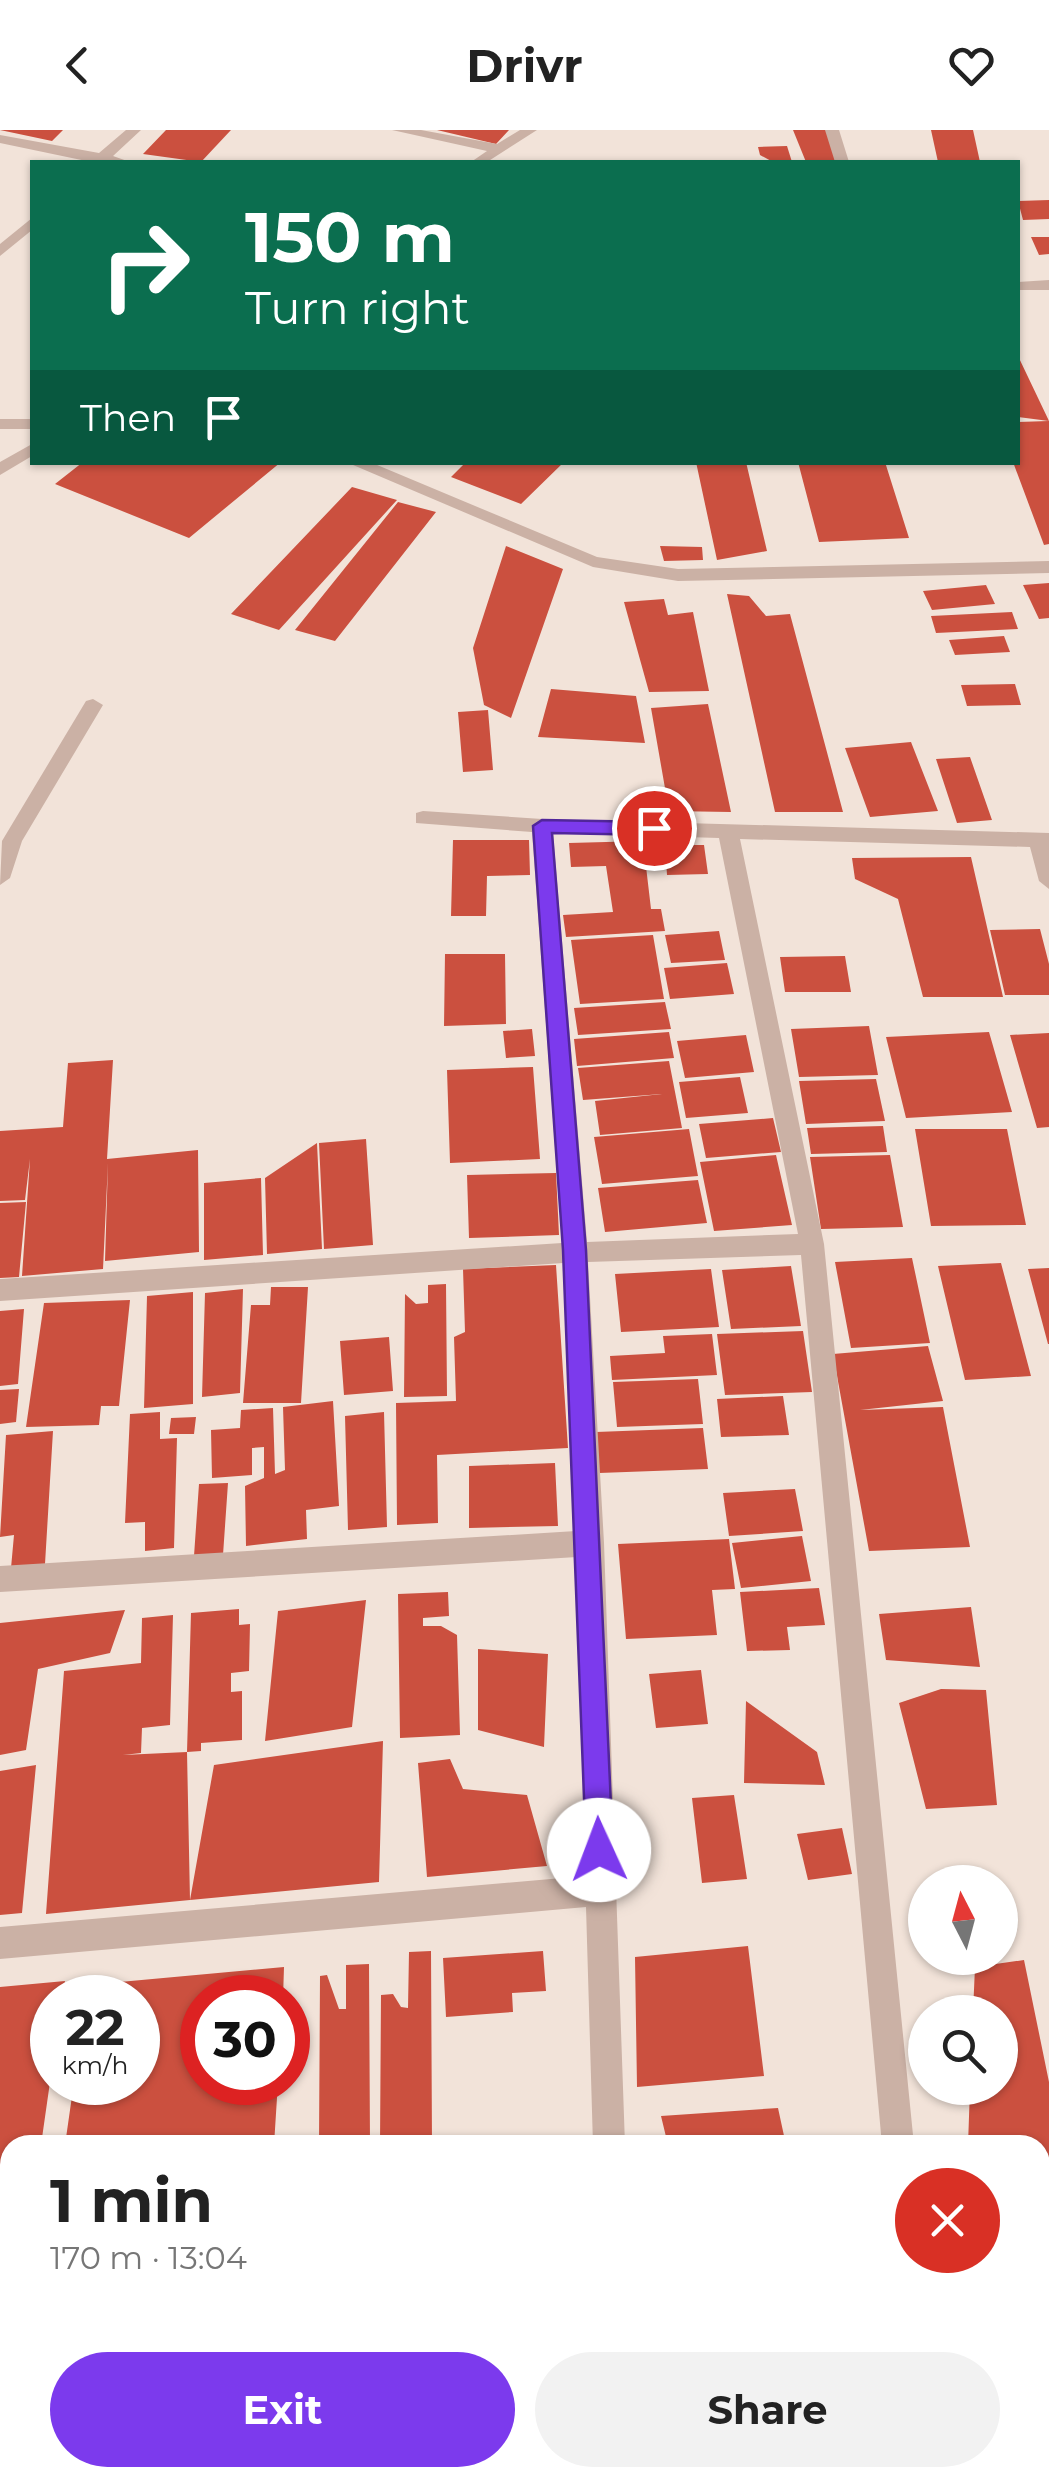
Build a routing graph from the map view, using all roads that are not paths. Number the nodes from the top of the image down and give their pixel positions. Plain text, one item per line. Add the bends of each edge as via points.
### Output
1 (134, 130) edge
2 (400, 130) edge
3 (530, 130) edge
4 (832, 130) edge
5 (0, 139) edge
6 (501, 148) junction
7 (101, 160) edge
8 (481, 160) edge
9 (841, 160) edge
10 (30, 224) edge
11 (0, 252) edge
12 (1020, 286) edge
13 (1049, 286) edge
14 (0, 424) edge
15 (30, 424) edge
16 (30, 450) edge
17 (361, 465) edge
18 (0, 470) edge
19 (1049, 568) edge
20 (93, 705) dead end
21 (423, 818) dead end
22 (542, 826) junction
23 (728, 830) junction
24 (1044, 840) edge
25 (1, 873) edge
26 (1049, 880) edge
27 (812, 1244) junction
28 (574, 1250) junction
29 (0, 1290) edge
30 (590, 1543) junction
31 (0, 1579) edge
32 (600, 1890) junction
33 (0, 1943) edge
34 (609, 2135) edge
35 (897, 2135) edge

1 - 7 street
2 - 6 street
3 - 6 street
4 - 9 street
5 - 7 street
6 - 8 street
10 - 11 street
12 - 13 street
14 - 15 street
16 - 18 street
17 - 19 street via 593,562 661,572
20 - 25 street via 12,841
21 - 22 street
22 - 23 street
22 - 28 street
23 - 24 street
23 - 27 street
24 - 26 street
27 - 28 street
27 - 35 street
28 - 29 street
28 - 30 street
30 - 31 street
30 - 32 street
32 - 33 street
32 - 34 street

